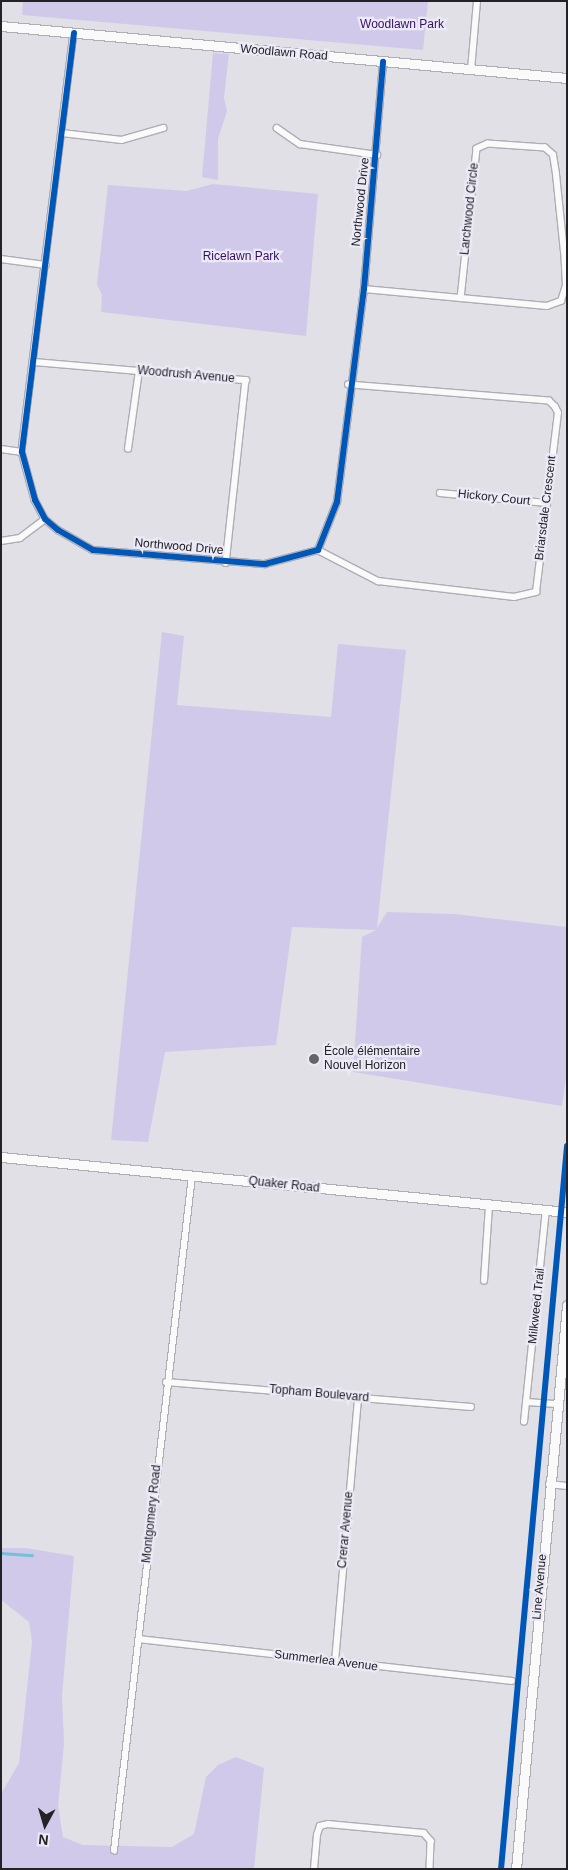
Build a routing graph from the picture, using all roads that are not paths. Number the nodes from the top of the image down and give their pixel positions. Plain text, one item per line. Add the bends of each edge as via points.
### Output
1 (477, 1) edge
2 (1, 26) edge
3 (74, 33) junction
4 (383, 62) junction
5 (471, 70) junction
6 (567, 78) edge
7 (163, 128) dead end
8 (276, 128) dead end
9 (62, 132) junction
10 (377, 154) junction
11 (1, 259) edge
12 (46, 265) junction
13 (364, 289) junction
14 (461, 298) junction
15 (34, 362) junction
16 (139, 371) junction
17 (349, 385) junction
18 (1, 449) edge
19 (128, 449) dead end
20 (22, 452) junction
21 (440, 493) dead end
22 (547, 503) junction
23 (45, 519) junction
24 (1, 541) edge
25 (318, 550) junction
26 (226, 563) junction
27 (1, 1157) edge
28 (192, 1176) junction
29 (489, 1205) junction
30 (546, 1210) junction
31 (567, 1212) edge
32 (484, 1280) dead end
33 (567, 1305) edge
34 (166, 1382) junction
35 (358, 1398) junction
36 (527, 1402) junction
37 (557, 1404) junction
38 (471, 1407) dead end
39 (524, 1422) dead end
40 (549, 1484) junction
41 (567, 1486) edge
42 (139, 1639) junction
43 (335, 1662) junction
44 (512, 1681) dead end
45 (114, 1851) dead end
46 (314, 1869) edge
47 (430, 1869) edge
48 (516, 1869) edge

1 - 5 street
2 - 3 street, Woodlawn Road
3 - 4 street, Woodlawn Road
3 - 9 street, Northwood Drive
4 - 5 street, Woodlawn Road
4 - 10 street, Northwood Drive
5 - 6 street, Woodlawn Road
7 - 9 street via 122,140
8 - 10 street via 300,144
9 - 12 street, Northwood Drive
10 - 13 street, Northwood Drive
11 - 12 street
12 - 15 street, Northwood Drive
13 - 14 street, Larchwood Circle
13 - 17 street, Northwood Drive
14 - 14 street, Larchwood Circle via 547,306 556,304 564,295 564,252 556,174 553,155 545,148 488,144 477,149
15 - 16 street, Woodrush Avenue
15 - 20 street, Northwood Drive
16 - 19 street
16 - 26 street, Woodrush Avenue via 246,380
17 - 22 street, Briarsdale Crescent via 549,402 558,413
17 - 25 street, Northwood Drive via 337,502
18 - 20 street
20 - 23 street, Northwood Drive via 35,500
21 - 22 street, Hickory Court
22 - 25 street, Briarsdale Crescent via 536,592 528,595 514,597 378,581
23 - 24 street via 20,538
23 - 26 street, Northwood Drive via 93,550
25 - 26 street, Northwood Drive via 264,564
27 - 28 street, Quaker Road
28 - 29 street, Quaker Road
28 - 34 street, Montgomery Road
29 - 30 street, Quaker Road
29 - 32 street
30 - 31 street, Quaker Road
30 - 36 street, Milkweed Trail
33 - 37 street, Line Avenue
34 - 35 street, Topham Boulevard
34 - 42 street, Montgomery Road
35 - 38 street, Topham Boulevard
35 - 43 street, Crerar Avenue
36 - 37 street
36 - 39 street, Milkweed Trail
37 - 40 street, Line Avenue
40 - 41 street
40 - 48 street, Line Avenue
42 - 43 street, Summerlea Avenue
42 - 45 street, Montgomery Road
43 - 44 street, Summerlea Avenue
46 - 47 street via 317,1835 320,1826 328,1824 424,1833 430,1841

